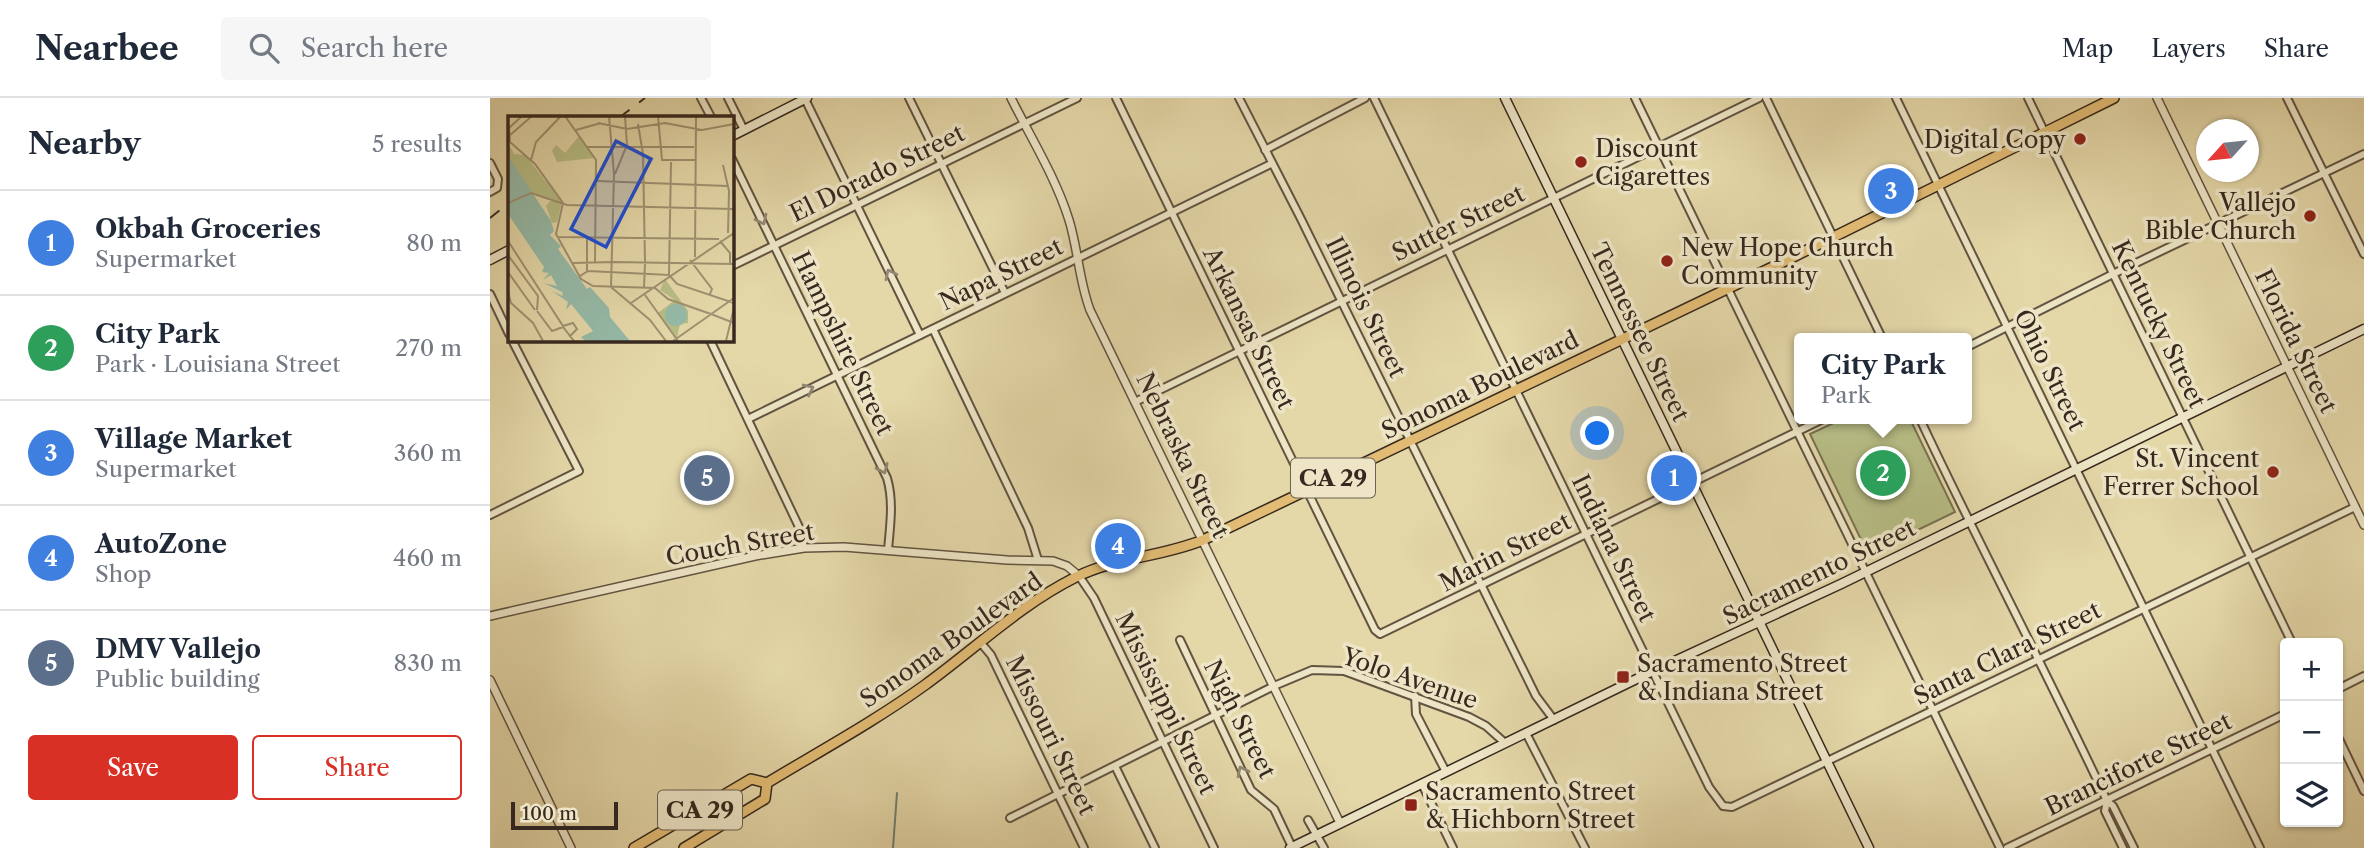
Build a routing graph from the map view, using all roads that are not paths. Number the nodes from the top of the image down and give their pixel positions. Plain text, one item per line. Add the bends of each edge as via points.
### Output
1 (701, 98) edge
2 (728, 98) edge
3 (909, 98) edge
4 (1011, 98) edge
5 (1077, 98) edge
6 (1116, 98) edge
7 (1238, 98) edge
8 (1365, 98) edge
9 (1374, 98) edge
10 (1505, 98) edge
11 (1634, 98) edge
12 (1759, 98) edge
13 (1766, 98) edge
14 (1896, 98) edge
15 (2028, 98) edge
16 (2114, 98) edge
17 (2157, 98) edge
18 (2287, 98) edge
19 (806, 99) edge
20 (710, 116) edge
21 (1024, 124) junction
22 (744, 130) junction
23 (2044, 132) junction
24 (733, 136) edge
25 (1658, 147) junction
26 (1265, 150) junction
27 (2364, 154) edge
28 (733, 161) edge
29 (490, 163) edge
30 (941, 164) junction
31 (1271, 164) junction
32 (2324, 173) junction
33 (1938, 184) junction
34 (490, 192) edge
35 (1554, 198) junction
36 (857, 205) junction
37 (1171, 212) junction
38 (2218, 225) junction
39 (1833, 237) junction
40 (774, 245) junction
41 (1448, 250) junction
42 (508, 251) edge
43 (2364, 254) edge
44 (1077, 258) junction
45 (490, 260) edge
46 (733, 266) edge
47 (2113, 274) junction
48 (1728, 288) junction
49 (1006, 293) junction
50 (490, 294) edge
51 (1342, 301) junction
52 (2007, 327) junction
53 (933, 329) junction
54 (2364, 329) edge
55 (508, 332) edge
56 (1880, 333) edge
57 (920, 335) junction
58 (1622, 338) junction
59 (513, 341) edge
60 (710, 341) edge
61 (1972, 344) edge
62 (1239, 351) junction
63 (2287, 366) junction
64 (838, 376) junction
65 (1516, 389) junction
66 (1135, 402) junction
67 (2182, 417) junction
68 (748, 419) junction
69 (1794, 423) edge
70 (1795, 424) edge
71 (1813, 424) edge
72 (1922, 424) edge
73 (1798, 431) junction
74 (1410, 440) junction
75 (2078, 469) junction
76 (1692, 483) junction
77 (1307, 490) junction
78 (2359, 505) edge
79 (490, 515) edge
80 (1968, 521) junction
81 (2364, 525) edge
82 (1586, 533) junction
83 (1203, 540) junction
84 (804, 548) junction
85 (887, 550) junction
86 (2250, 558) junction
87 (1038, 560) junction
88 (1864, 572) junction
89 (1348, 574) joint
90 (1079, 576) junction
91 (1480, 586) junction
92 (2143, 607) junction
93 (490, 616) edge
94 (1759, 622) junction
95 (2290, 638) edge
96 (1180, 640) dead end
97 (980, 642) junction
98 (2039, 659) junction
99 (1653, 671) junction
100 (2364, 676) edge
101 (490, 680) edge
102 (1274, 686) junction
103 (2343, 686) edge
104 (1415, 696) junction
105 (1933, 711) junction
106 (1215, 716) junction
107 (2280, 717) edge
108 (1550, 721) junction
109 (1525, 733) junction
110 (1163, 742) junction
111 (1505, 743) junction
112 (2343, 747) edge
113 (1692, 751) joint
114 (2212, 751) junction
115 (1828, 762) junction
116 (1115, 766) junction
117 (1446, 772) junction
118 (767, 783) junction
119 (1422, 783) junction
120 (2364, 791) edge
121 (1059, 794) junction
122 (2107, 801) junction
123 (1010, 818) dead end
124 (1308, 820) dead end
125 (1340, 824) junction
126 (1317, 835) junction
127 (1291, 847) edge
128 (571, 848) edge
129 (634, 848) edge
130 (684, 848) edge
131 (1084, 848) edge
132 (1155, 848) edge
133 (1214, 848) edge
134 (1324, 848) edge
135 (1453, 848) edge
136 (1585, 848) edge
137 (1870, 848) edge
138 (2000, 848) edge
139 (2007, 848) edge
140 (2123, 848) edge
141 (2134, 848) edge
142 (2260, 848) edge

1 - 20 street
2 - 22 street
3 - 30 street
4 - 21 street, Nebraska Street
5 - 21 street, El Dorado Street
6 - 37 street, Arkansas Street
7 - 26 street, Illinois Street
8 - 26 street
9 - 41 street, Indiana Street
10 - 35 main road, Tennessee Street
11 - 25 street
12 - 25 street, Sutter Street
13 - 39 street
14 - 33 street, Ohio Street
15 - 23 street, Kentucky Street
16 - 23 main road, Sonoma Boulevard / CA 29
17 - 38 street, Florida Street
18 - 32 street
19 - 22 main road
19 - 36 street
21 - 30 street, El Dorado Street
21 - 44 street, Nebraska Street via 1063,204
22 - 24 main road
23 - 33 main road, Sonoma Boulevard / CA 29
23 - 47 street, Kentucky Street
25 - 35 street, Sutter Street
25 - 48 street
26 - 31 street, Illinois Street
27 - 32 street
28 -> 40 street, Hampshire Street
29 - 34 street via 498,179 497,188
30 - 36 street, El Dorado Street
30 - 49 street
31 - 37 street, Napa Street
31 - 51 street, Illinois Street
32 - 38 street
32 - 43 street
33 - 39 main road, Sonoma Boulevard / CA 29
33 - 52 street, Ohio Street
35 - 41 street, Sutter Street
35 - 58 main road, Tennessee Street
36 - 40 street, El Dorado Street
57 -> 36 street
37 - 44 street, Napa Street
37 - 62 street, Arkansas Street
38 - 47 street
38 - 63 street, Florida Street
39 - 48 main road, Sonoma Boulevard / CA 29
39 - 56 street
40 - 46 street, El Dorado Street
40 - 64 street, Hampshire Street
41 - 51 street, Sutter Street
41 - 65 street, Indiana Street
42 - 45 main road
44 - 49 street, Napa Street
44 - 66 street, Nebraska Street via 1090,310
47 - 52 street
47 - 67 street, Kentucky Street
48 - 58 main road, Sonoma Boulevard / CA 29
48 - 69 street
49 - 53 street, Napa Street
50 - 55 street
51 - 62 street, Sutter Street
51 - 74 street, Illinois Street
52 - 61 street
52 - 75 street, Ohio Street
53 - 57 street, Napa Street
53 - 87 street via 1028,528
54 - 63 main road, Sacramento Street
57 - 64 street, Napa Street
58 - 65 main road, Sonoma Boulevard / CA 29
58 - 76 main road, Tennessee Street
59 - 79 street via 579,471
60 - 68 street
62 - 66 street, Sutter Street
62 - 77 street, Arkansas Street
63 - 67 main road, Sacramento Street
63 - 78 street, Florida Street
68 -> 64 street, Napa Street
64 -> 85 street, Hampshire Street via 887,478 891,500
65 - 74 main road, Sonoma Boulevard / CA 29
65 - 82 street, Indiana Street
66 - 83 street, Nebraska Street
67 - 75 main road, Sacramento Street
67 - 86 street, Kentucky Street
68 - 84 street via 799,527
70 - 73 street
71 - 73 street, Marin Street
72 - 80 street
73 - 76 street, Marin Street
73 - 88 street
74 - 77 main road, Sonoma Boulevard / CA 29
74 - 91 street, Illinois Street
75 - 80 main road, Sacramento Street
75 - 92 street, Ohio Street
76 - 82 street, Marin Street
76 - 94 main road, Tennessee Street
77 - 83 main road, Sonoma Boulevard / CA 29
77 - 89 street, Arkansas Street
78 - 81 street, Florida Street
78 - 86 street, Santa Clara Street
80 - 88 main road, Sacramento Street
80 - 98 street
82 - 91 street, Marin Street
82 - 99 street, Indiana Street
83 - 90 main road, Sonoma Boulevard / CA 29
83 - 102 street, Nebraska Street
84 - 85 street, Couch Street
84 - 93 street, Couch Street
85 - 87 street, Couch Street
86 - 92 street, Santa Clara Street
86 - 95 street, Kentucky Street
87 - 90 street, Couch Street via 1061,563
88 - 94 main road, Sacramento Street
88 - 105 street
89 - 91 street, Marin Street via 1380,634
90 - 97 main road, Sonoma Boulevard / CA 29 via 1037,599
90 - 110 street, Mississippi Street
91 - 108 street, Illinois Street
92 - 98 street, Santa Clara Street
92 - 114 street, Ohio Street
94 - 99 main road, Sacramento Street
94 - 115 main road, Tennessee Street
96 - 106 street, Nigh Street
97 - 118 main road, Sonoma Boulevard / CA 29 via 897,704
97 - 121 street, Missouri Street via 991,655
98 - 105 street, Santa Clara Street
98 - 122 street
99 - 108 main road, Sacramento Street
99 - 113 street, Indiana Street
100 - 103 street
101 - 128 street
102 - 104 street, Yolo Avenue via 1312,670 1332,669
102 - 106 street
102 - 125 street, Nebraska Street
104 - 111 street, Yolo Avenue via 1486,726
104 - 117 street via 1416,715
105 - 115 street, Santa Clara Street
105 - 138 street
106 - 110 street
127 -> 106 street, Nigh Street via 1274,809 1251,790
107 - 114 street, Branciforte Street
108 - 109 main road, Sacramento Street
109 - 111 main road, Sacramento Street
109 - 136 street
110 - 116 street
110 - 133 street, Mississippi Street
111 - 117 main road, Sacramento Street
112 - 120 street
113 - 115 street, Santa Clara Street via 1713,793 1723,806 1732,807
114 - 122 street, Branciforte Street
114 - 142 street, Ohio Street
115 - 137 main road, Tennessee Street
116 - 121 street
116 - 132 street
117 - 119 main road, Sacramento Street
118 - 129 main road, Sonoma Boulevard / CA 29 via 751,779
118 - 130 main road, Sonoma Boulevard / CA 29 via 765,799
119 - 125 main road, Sacramento Street
119 - 135 street
121 - 123 street
121 - 131 street, Missouri Street
122 - 139 street, Branciforte Street
122 - 140 street via 2105,811
122 - 141 street
124 - 126 street
125 - 126 main road, Sacramento Street
126 - 127 main road, Sacramento Street
126 - 134 street

